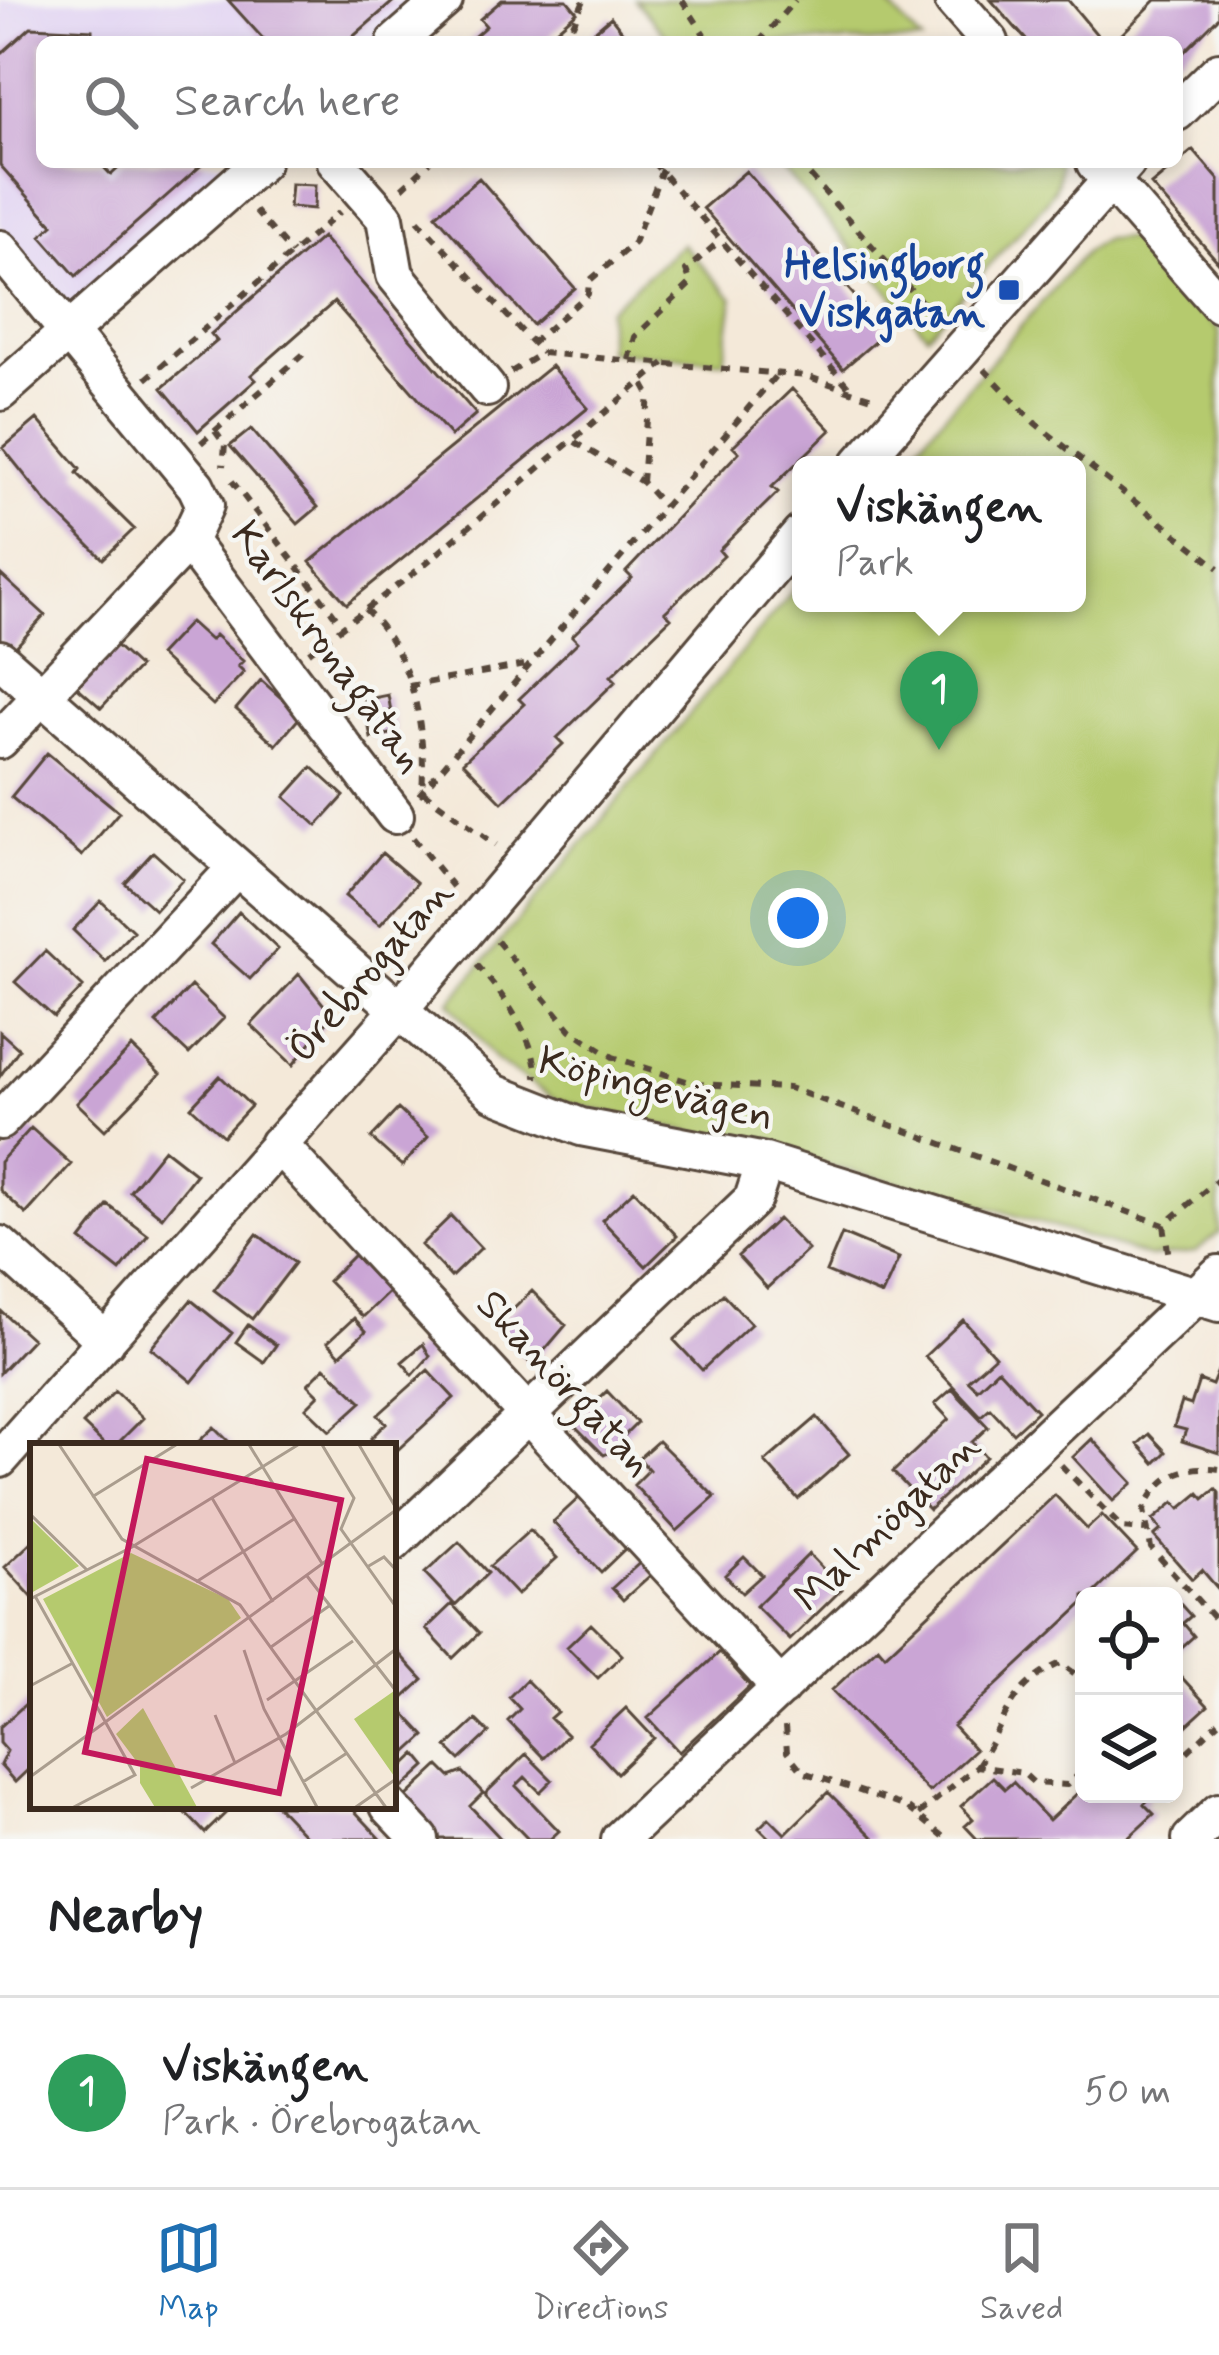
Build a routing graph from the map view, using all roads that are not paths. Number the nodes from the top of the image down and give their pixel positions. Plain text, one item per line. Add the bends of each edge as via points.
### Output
1 (444, 0) edge
2 (953, 0) edge
3 (403, 36) edge
4 (985, 36) edge
5 (1219, 70) edge
6 (1183, 106) edge
7 (254, 168) edge
8 (344, 168) edge
9 (1110, 168) edge
10 (0, 249) edge
11 (1219, 304) edge
12 (71, 331) junction
13 (487, 388) road end
14 (0, 392) edge
15 (867, 456) edge
16 (188, 541) junction
17 (792, 544) edge
18 (0, 659) edge
19 (41, 696) junction
20 (0, 740) edge
21 (405, 809) road end
22 (236, 868) junction
23 (398, 1011) junction
24 (0, 1121) edge
25 (278, 1144) junction
26 (765, 1162) junction
27 (0, 1244) edge
28 (1211, 1290) edge
29 (106, 1341) junction
30 (533, 1415) junction
31 (37, 1437) edge
32 (0, 1459) edge
33 (396, 1540) edge
34 (781, 1688) junction
35 (392, 1809) edge
36 (1219, 1812) edge
37 (420, 1839) edge
38 (620, 1839) edge
39 (1191, 1839) edge

1 - 3 street
2 - 4 street
5 - 6 street
7 - 12 street
8 - 13 street via 378,193 395,275
9 - 11 street
9 - 15 street
10 - 12 street, Karlskronagatan
12 - 14 street
12 - 16 street, Karlskronagatan via 206,505
16 - 19 street
16 - 21 street, Karlskronagatan
17 - 23 street, Örebrogatan via 465,920
18 - 19 street, Köpingevägen
19 - 20 street
19 - 22 street, Köpingevägen
22 - 23 street, Köpingevägen
22 - 24 street
23 - 25 street, Örebrogatan
23 - 26 street, Köpingevägen via 472,1078 535,1112
25 - 29 street, Örebrogatan
25 - 30 street, Skanörgatan
26 - 28 street, Köpingevägen
26 - 30 street via 753,1199
27 - 29 street
28 - 34 street, Malmögatan
29 - 31 street, Örebrogatan
30 - 33 street
30 - 34 street, Skanörgatan
31 - 32 street, Örebrogatan
34 - 38 street, Malmögatan
35 - 37 street
36 - 39 street

